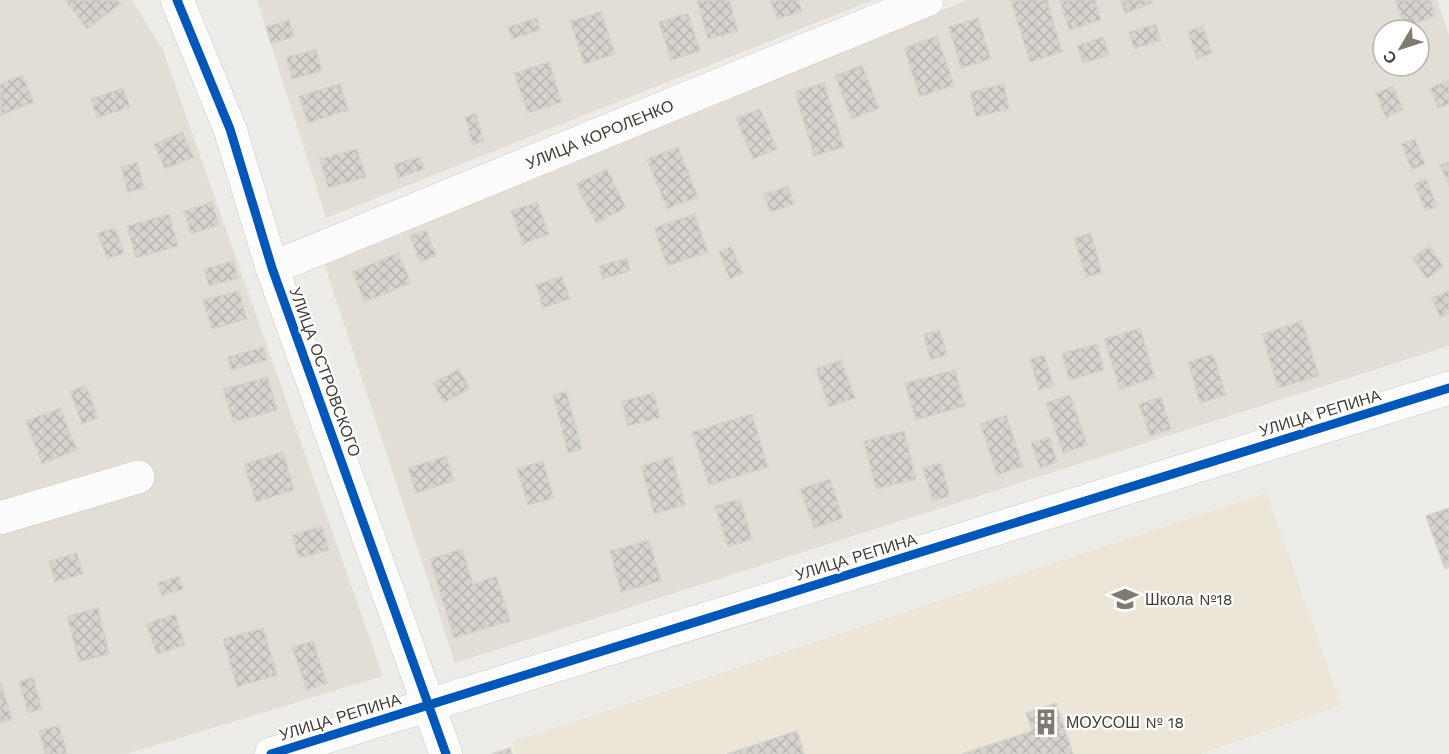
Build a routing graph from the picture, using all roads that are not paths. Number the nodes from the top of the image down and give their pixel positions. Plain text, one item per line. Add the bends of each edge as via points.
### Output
1 (177, 0) edge
2 (927, 0) edge
3 (272, 268) junction
4 (1449, 388) edge
5 (138, 477) dead end
6 (0, 518) edge
7 (427, 705) junction
8 (271, 754) edge
9 (446, 754) edge

1 - 3 street, УЛИЦА ОСТРОВСКОГО via 231,129
2 - 3 street, УЛИЦА КОРОЛЕНКО
3 - 7 street, УЛИЦА ОСТРОВСКОГО
4 - 7 street, УЛИЦА РЕПИНА
5 - 6 street
7 - 8 street, УЛИЦА РЕПИНА
7 - 9 street, УЛИЦА ОСТРОВСКОГО

